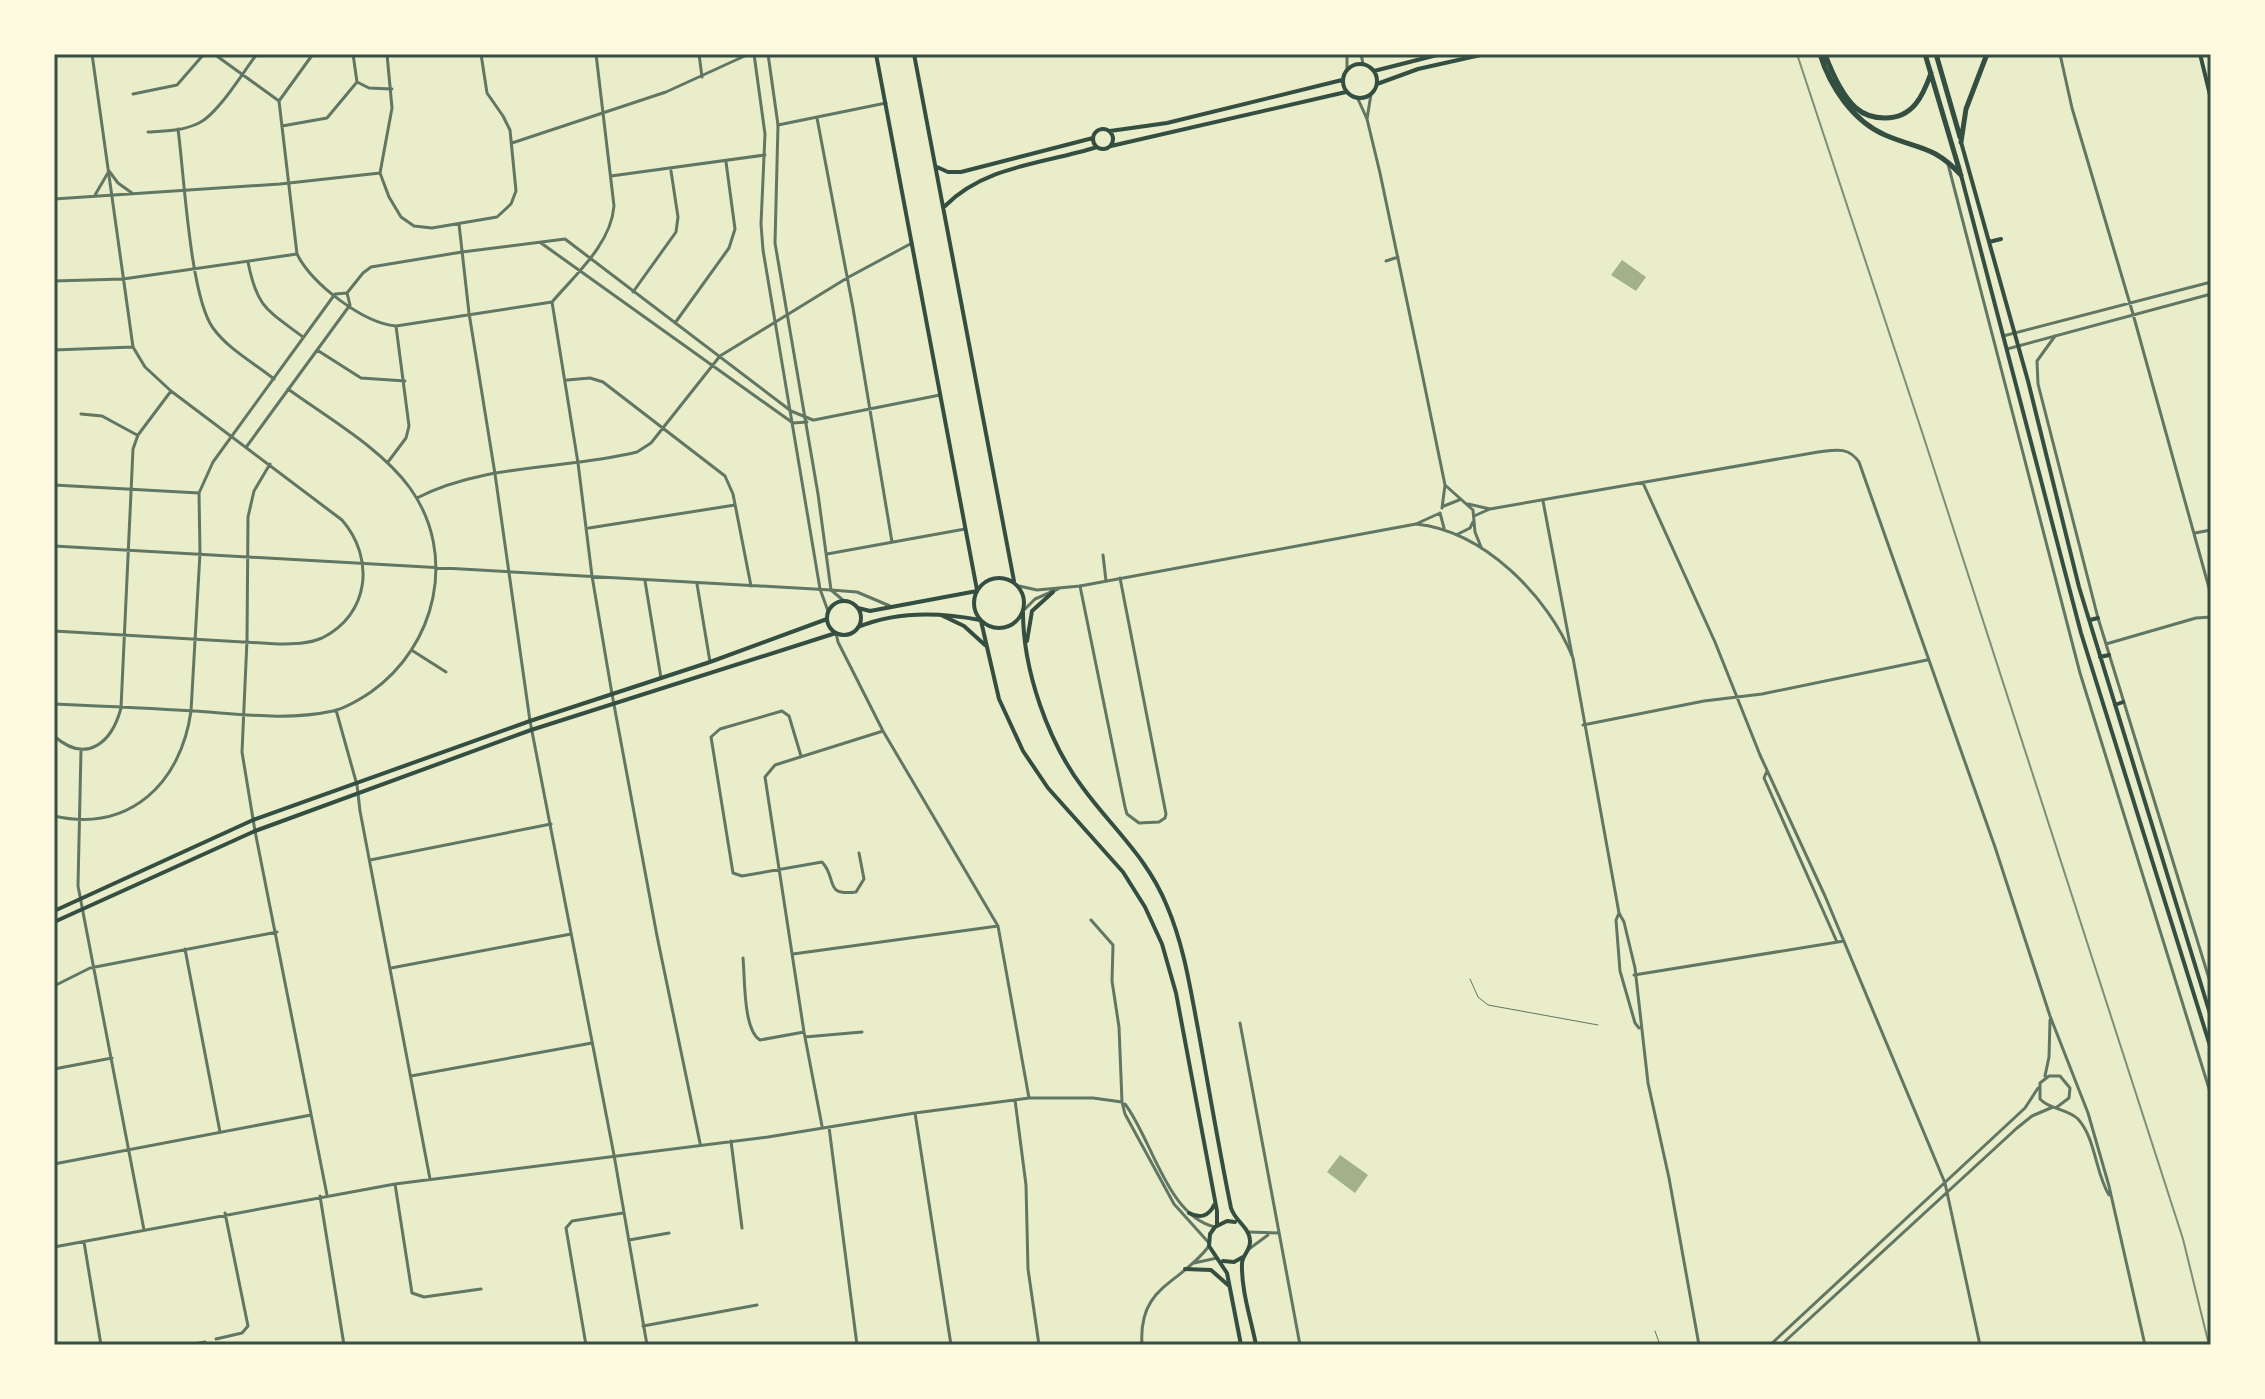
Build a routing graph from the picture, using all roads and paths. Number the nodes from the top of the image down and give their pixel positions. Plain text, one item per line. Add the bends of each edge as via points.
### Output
1 (92, 54) edge
2 (204, 54) edge
3 (214, 54) edge
4 (257, 54) edge
5 (313, 54) edge
6 (353, 54) edge
7 (387, 54) edge
8 (481, 54) edge
9 (596, 54) edge
10 (699, 54) edge
11 (752, 54) edge
12 (768, 54) edge
13 (876, 54) edge
14 (914, 54) edge
15 (1347, 54) edge
16 (1361, 54) edge
17 (1441, 54) edge
18 (1485, 54) edge
19 (1823, 54) edge
20 (1925, 54) edge
21 (1936, 54) edge
22 (1987, 54) edge
23 (2200, 54) edge
24 (2059, 56) edge
25 (1363, 64) junction
26 (1347, 69) junction
27 (1374, 71) junction
28 (1931, 73) junction
29 (241, 74) junction
30 (702, 77) junction
31 (1342, 80) junction
32 (357, 82) junction
33 (1377, 84) junction
34 (2209, 84) edge
35 (392, 89) junction
36 (1346, 92) junction
37 (133, 94) dead end
38 (1371, 94) junction
39 (1358, 99) junction
40 (2211, 99) edge
41 (279, 101) junction
42 (886, 103) junction
43 (601, 115) junction
44 (817, 118) junction
45 (1367, 119) junction
46 (778, 125) junction
47 (282, 126) junction
48 (178, 129) junction
49 (1110, 131) junction
50 (148, 132) dead end
51 (1093, 138) junction
52 (1961, 142) junction
53 (512, 143) junction
54 (1111, 146) junction
55 (1097, 147) junction
56 (765, 155) junction
57 (1946, 159) junction
58 (726, 162) junction
59 (937, 167) junction
60 (671, 170) junction
61 (109, 171) junction
62 (380, 173) junction
63 (1961, 175) junction
64 (611, 176) junction
65 (289, 183) junction
66 (185, 190) junction
67 (132, 193) junction
68 (113, 194) junction
69 (94, 196) junction
70 (54, 199) edge
71 (944, 206) junction
72 (459, 224) junction
73 (2001, 239) dead end
74 (1989, 242) junction
75 (541, 243) junction
76 (912, 243) junction
77 (462, 252) junction
78 (297, 254) junction
79 (1398, 257) junction
80 (589, 258) junction
81 (1386, 261) dead end
82 (248, 262) junction
83 (195, 270) junction
84 (579, 271) junction
85 (847, 278) junction
86 (123, 279) junction
87 (54, 281) edge
88 (2211, 282) edge
89 (633, 292) junction
90 (347, 293) junction
91 (335, 294) junction
92 (2211, 294) edge
93 (552, 302) junction
94 (2129, 303) junction
95 (350, 305) junction
96 (469, 313) junction
97 (2133, 314) junction
98 (787, 316) junction
99 (776, 322) junction
100 (675, 323) junction
101 (396, 326) junction
102 (2015, 333) junction
103 (2056, 335) junction
104 (2003, 336) junction
105 (303, 337) junction
106 (2018, 346) junction
107 (133, 347) junction
108 (2007, 349) junction
109 (54, 350) edge
110 (317, 350) junction
111 (720, 356) junction
112 (713, 365) junction
113 (274, 379) junction
114 (565, 380) junction
115 (405, 381) junction
116 (288, 389) junction
117 (171, 391) junction
118 (940, 395) junction
119 (868, 409) junction
120 (791, 411) junction
121 (81, 414) dead end
122 (805, 416) junction
123 (813, 420) junction
124 (793, 423) junction
125 (806, 423) junction
126 (663, 426) junction
127 (138, 435) junction
128 (233, 435) junction
129 (247, 446) junction
130 (388, 462) junction
131 (578, 463) junction
132 (270, 464) junction
133 (495, 474) junction
134 (1643, 483) junction
135 (54, 485) edge
136 (1445, 485) junction
137 (130, 490) junction
138 (199, 493) junction
139 (417, 499) junction
140 (1460, 500) junction
141 (1543, 500) junction
142 (1468, 504) junction
143 (735, 505) junction
144 (1490, 509) junction
145 (1441, 511) junction
146 (1474, 516) junction
147 (1473, 522) junction
148 (1416, 524) junction
149 (1444, 528) junction
150 (587, 529) junction
151 (965, 529) junction
152 (2211, 530) edge
153 (2194, 533) junction
154 (1457, 534) junction
155 (892, 542) junction
156 (54, 546) edge
157 (1483, 550) junction
158 (129, 551) junction
159 (200, 553) junction
160 (826, 554) junction
161 (1103, 555) dead end
162 (248, 557) junction
163 (365, 564) junction
164 (436, 568) junction
165 (508, 573) junction
166 (592, 576) junction
167 (1120, 578) junction
168 (645, 581) junction
169 (1014, 581) junction
170 (1106, 581) junction
171 (697, 584) junction
172 (751, 586) junction
173 (1019, 586) junction
174 (1080, 586) junction
175 (820, 589) junction
176 (831, 590) junction
177 (977, 590) junction
178 (1055, 590) junction
179 (2211, 595) edge
180 (2093, 600) junction
181 (844, 601) junction
182 (2084, 602) junction
183 (893, 607) junction
184 (858, 608) junction
185 (828, 611) junction
186 (1024, 611) junction
187 (941, 615) junction
188 (2211, 617) edge
189 (2098, 618) junction
190 (827, 619) junction
191 (980, 620) junction
192 (2090, 620) junction
193 (858, 627) junction
194 (54, 631) edge
195 (836, 633) junction
196 (124, 635) junction
197 (196, 639) junction
198 (247, 640) junction
199 (1027, 643) junction
200 (2106, 644) junction
201 (987, 647) junction
202 (413, 651) junction
203 (2109, 655) junction
204 (2100, 657) junction
205 (1573, 658) junction
206 (1927, 660) junction
207 (710, 662) junction
208 (446, 672) dead end
209 (661, 678) junction
210 (612, 694) junction
211 (1736, 696) junction
212 (2123, 702) junction
213 (54, 704) edge
214 (614, 704) junction
215 (2115, 705) junction
216 (121, 708) junction
217 (336, 710) junction
218 (191, 711) junction
219 (244, 715) junction
220 (530, 721) junction
221 (1583, 725) junction
222 (531, 730) junction
223 (883, 731) junction
224 (54, 736) edge
225 (81, 750) junction
226 (801, 756) junction
227 (1767, 771) junction
228 (357, 785) junction
229 (358, 793) junction
230 (54, 816) edge
231 (79, 820) junction
232 (253, 820) junction
233 (551, 824) junction
234 (255, 831) junction
235 (859, 853) dead end
236 (370, 860) junction
237 (779, 870) junction
238 (80, 900) junction
239 (82, 910) junction
240 (54, 911) edge
241 (1619, 913) junction
242 (1091, 920) dead end
243 (54, 922) edge
244 (2192, 924) junction
245 (998, 926) junction
246 (2183, 927) junction
247 (277, 932) junction
248 (571, 934) junction
249 (1844, 941) junction
250 (1837, 942) junction
251 (185, 949) junction
252 (793, 954) junction
253 (1630, 957) junction
254 (743, 958) dead end
255 (1621, 960) junction
256 (94, 967) junction
257 (391, 968) junction
258 (1634, 976) junction
259 (1624, 978) junction
260 (1470, 979) dead end
261 (2211, 985) edge
262 (54, 986) edge
263 (2050, 1016) junction
264 (2211, 1017) edge
265 (1240, 1023) dead end
266 (1598, 1025) dead end
267 (1640, 1029) junction
268 (862, 1032) dead end
269 (805, 1034) junction
270 (592, 1043) junction
271 (2211, 1049) edge
272 (112, 1058) junction
273 (54, 1069) edge
274 (411, 1076) junction
275 (2044, 1078) junction
276 (2075, 1081) junction
277 (2068, 1083) junction
278 (2038, 1088) junction
279 (2211, 1095) edge
280 (1029, 1098) junction
281 (1015, 1100) junction
282 (1122, 1102) junction
283 (2055, 1107) junction
284 (915, 1113) junction
285 (311, 1115) junction
286 (822, 1126) junction
287 (829, 1126) junction
288 (220, 1132) junction
289 (731, 1141) junction
290 (700, 1143) junction
291 (128, 1152) junction
292 (614, 1155) junction
293 (54, 1164) edge
294 (430, 1179) junction
295 (1945, 1183) junction
296 (395, 1184) junction
297 (1948, 1192) junction
298 (328, 1195) junction
299 (320, 1196) junction
300 (2111, 1199) junction
301 (1215, 1203) junction
302 (225, 1213) junction
303 (623, 1213) junction
304 (1189, 1213) junction
305 (1237, 1222) junction
306 (1902, 1222) junction
307 (1216, 1226) junction
308 (742, 1228) dead end
309 (1907, 1228) junction
310 (144, 1230) junction
311 (1248, 1232) junction
312 (669, 1233) dead end
313 (1280, 1233) junction
314 (1268, 1235) junction
315 (628, 1240) junction
316 (84, 1242) junction
317 (1209, 1245) junction
318 (54, 1247) edge
319 (1249, 1249) junction
320 (1243, 1257) junction
321 (1863, 1258) junction
322 (1219, 1259) junction
323 (1194, 1263) junction
324 (1868, 1263) junction
325 (1185, 1269) junction
326 (481, 1289) dead end
327 (1230, 1290) junction
328 (757, 1305) dead end
329 (643, 1326) junction
330 (1655, 1331) dead end
331 (216, 1339) dead end
332 (205, 1342) dead end
333 (1143, 1344) edge
334 (101, 1345) edge
335 (188, 1345) edge
336 (344, 1345) edge
337 (586, 1345) edge
338 (647, 1345) edge
339 (857, 1345) edge
340 (951, 1345) edge
341 (1039, 1345) edge
342 (1241, 1345) edge
343 (1256, 1345) edge
344 (1300, 1345) edge
345 (1660, 1345) edge
346 (1701, 1345) edge
347 (1770, 1345) edge
348 (1781, 1345) edge
349 (1980, 1345) edge
350 (2145, 1345) edge

1 - 61 street
2 - 37 street via 177,85
3 - 29 street
4 - 29 street
5 - 41 street
6 - 32 street
7 - 35 street
8 - 53 street via 487,93 506,121
9 - 43 street
10 - 30 street
11 - 30 street
11 - 56 street
12 - 46 street
13 - 42 main road
14 - 59 main road
15 - 26 street
16 - 25 street
17 - 27 main road
18 - 33 main road
19 - 28 highway via 1851,103 1878,117 1910,110 1922,97
19 - 57 highway via 1837,91 1862,120
20 - 28 highway
21 - 52 highway
22 - 52 highway via 1966,109
23 - 34 main road
24 - 94 street
25 - 26 main road
25 - 27 main road
26 - 31 main road
27 - 33 main road
28 - 63 highway
29 - 41 street
29 - 48 street via 205,119
30 - 43 street
31 - 36 main road
31 - 49 main road via 1199,116
32 - 35 street
32 - 47 street via 327,118
33 - 38 main road
34 - 40 main road
35 - 62 street
36 - 39 main road
36 - 54 main road
38 - 39 main road
38 - 45 street
39 - 45 street
41 - 47 street
42 - 44 street
42 - 76 main road
43 - 53 street
43 - 64 street
44 - 46 street
44 - 85 street
45 - 79 street
46 - 98 street via 775,243
47 - 65 street
48 - 50 street
48 - 66 street
49 - 51 main road via 1100,129
49 - 54 main road
51 - 55 main road
51 - 59 main road via 961,172
52 - 74 main road
53 - 72 street via 516,186 511,204 491,220
54 - 55 main road
55 - 71 main road via 1004,171 972,184
56 - 58 street
56 - 99 street via 761,237
57 - 63 highway
57 - 279 street via 2080,673
58 - 60 street
58 - 100 street via 734,236
59 - 71 main road
60 - 64 street
60 - 89 street via 676,232
61 - 67 street
61 - 68 street
61 - 69 street
62 - 65 street
62 - 72 street via 393,207 410,224
63 - 104 main road
64 - 80 street via 612,218
65 - 66 street
65 - 78 street
66 - 67 street
66 - 83 street
67 - 68 street
68 - 69 street
68 - 86 street
69 - 70 street
71 - 169 main road
72 - 77 street
73 - 74 main road
74 - 102 main road
75 - 77 street
75 - 80 street via 565,239
75 - 84 street
76 - 85 street
76 - 118 main road
77 - 90 street via 371,267
77 - 96 street
78 - 82 street
78 - 91 street via 309,273
79 - 81 street
79 - 136 street
80 - 84 street
80 - 89 street
82 - 83 street
82 - 105 street via 257,298
83 - 86 street
83 - 113 street via 202,305 214,329
84 - 93 street
84 - 112 street
85 - 98 street
85 - 119 street
86 - 87 street
86 - 107 street
88 - 94 street
89 - 100 street
90 - 91 street
90 - 95 street
91 - 95 street
91 - 105 street
92 - 97 street
93 - 96 street
93 - 114 street
94 - 97 street
94 - 102 street
95 - 101 street via 379,324
95 - 110 street
96 - 101 street
96 - 133 street
97 - 103 street
97 - 153 street
98 - 99 street
98 - 122 street
99 - 111 street
99 - 120 street
100 - 111 street
101 - 115 street
102 - 104 street
102 - 106 main road
103 - 106 street
103 - 180 street via 2040,354 2036,373
104 - 108 main road
105 - 113 street
106 - 108 street
106 - 182 main road
107 - 109 street
107 - 117 street
108 - 271 main road via 2081,633
110 - 115 street via 361,378
110 - 116 street
111 - 112 street
111 - 120 street
112 - 124 street
112 - 126 street
113 - 128 street
114 - 126 street via 603,382
114 - 131 street
115 - 130 street via 409,426
116 - 129 street
116 - 130 street
117 - 127 street
117 - 128 street
118 - 119 street
118 - 151 main road
119 - 123 street
119 - 155 street
120 - 122 street
120 - 124 street
121 - 127 street via 102,416
122 - 123 street
122 - 125 street
123 - 125 street
124 - 125 street
124 - 175 street
125 - 160 street
126 - 131 street via 637,452
126 - 143 street via 725,476
127 - 137 street
128 - 129 street
128 - 138 street via 207,470
129 - 132 street
130 - 139 street
131 - 133 street
131 - 150 street
132 - 162 street via 250,502
132 - 163 street via 342,520
133 - 139 street via 448,484
133 - 165 street
134 - 141 street
134 - 206 street via 1843,449 1855,456
134 - 211 street
135 - 137 street
136 - 140 street
136 - 145 street
137 - 138 street
137 - 158 street
138 - 159 street
139 - 164 street
140 - 142 street
140 - 145 street
141 - 144 street
141 - 205 street
142 - 144 street
142 - 146 street
143 - 150 street
143 - 172 street
144 - 146 street
145 - 148 street
145 - 149 street
146 - 147 street
147 - 154 street
147 - 157 street
148 - 149 street
148 - 167 street
149 - 154 street
150 - 166 street
151 - 155 street
151 - 177 main road
152 - 153 street
153 - 179 street
154 - 157 street
155 - 160 street
156 - 158 street
157 - 205 street via 1541,602
158 - 159 street
158 - 196 street
159 - 162 street
159 - 197 street
160 - 176 street
161 - 170 street
162 - 163 street
162 - 198 street
163 - 164 street
163 - 198 street via 353,610 322,638 297,644
164 - 165 street
164 - 202 street via 432,604
165 - 166 street
165 - 220 street
166 - 168 street
166 - 210 street
167 - 170 street
167 - 174 street via 1166,814 1159,822 1139,823 1127,814
168 - 171 street
168 - 209 street
169 - 173 main road
169 - 177 main road via 994,578
170 - 174 street
171 - 172 street
171 - 207 street
172 - 175 street
173 - 178 street
173 - 186 main road
174 - 178 street
175 - 176 street
175 - 185 street
176 - 181 street
176 - 183 street via 867,595
177 - 183 main road
177 - 191 main road via 974,609
178 - 186 street
178 - 199 main road via 1032,611
180 - 182 main road
180 - 189 street
181 - 184 main road
181 - 185 main road
182 - 192 main road
183 - 184 main road
184 - 193 main road
185 - 190 main road
186 - 191 main road via 1004,628
186 - 199 main road
187 - 191 main road
187 - 193 main road via 905,615
187 - 201 main road via 970,630
188 - 200 street
189 - 192 main road
189 - 200 street
190 - 195 main road
190 - 207 main road
191 - 201 main road
192 - 204 main road
193 - 195 main road
194 - 196 street
195 - 214 main road
195 - 223 street
196 - 197 street
196 - 216 street
197 - 198 street
197 - 218 street
198 - 219 street
199 - 305 main road via 1038,697 1060,753 1144,862 1171,916 1188,974
200 - 203 street
201 - 301 main road via 999,699 1023,751 1048,788 1123,872 1162,944
202 - 208 street
202 - 217 street via 380,685
203 - 204 main road
203 - 212 street
204 - 215 main road
205 - 221 street
206 - 211 street
206 - 263 street
207 - 209 main road
209 - 210 main road
210 - 214 street
210 - 220 main road
211 - 221 street
211 - 227 street
212 - 215 main road
212 - 244 street
213 - 216 street
214 - 222 main road
214 - 290 street
215 - 246 main road
216 - 218 street
216 - 225 street via 110,736
217 - 219 street via 292,717
217 - 228 street
218 - 219 street
218 - 231 street via 180,756 155,791 116,814
219 - 232 street via 242,752
220 - 222 street
220 - 228 main road
221 - 241 street
222 - 229 main road
222 - 233 street
223 - 226 street
223 - 245 street
224 - 225 street
225 - 231 street
226 - 237 street via 775,765 765,777
226 - 237 street via 789,716 782,711 720,729 710,742 733,873
227 - 249 street
227 - 250 street via 1764,778
228 - 229 street
228 - 232 main road
229 - 234 main road
229 - 236 street
230 - 231 street
231 - 238 street
232 - 234 street
232 - 238 main road
233 - 236 street
233 - 248 street
234 - 239 main road
234 - 247 street
235 - 237 street via 864,879 856,892 835,890 822,862
236 - 257 street
237 - 252 street
238 - 239 street
238 - 240 main road
239 - 243 main road
239 - 256 street
241 - 253 street
241 - 255 street
242 - 282 street via 1113,945
244 - 246 main road
244 - 261 street
245 - 252 street
245 - 280 street
246 - 264 main road
247 - 251 street
247 - 285 street
248 - 257 street
248 - 270 street
249 - 250 street
249 - 295 street
250 - 258 street
251 - 256 street
251 - 288 street
252 - 269 street
253 - 255 street
253 - 258 street
254 - 269 street via 753,1036 760,1040
255 - 259 street
256 - 262 street
256 - 272 street
257 - 274 street
258 - 259 street
258 - 267 street
259 - 267 street
260 - 266 lane via 1488,1005
263 - 275 street
263 - 276 street
265 - 313 street
267 - 346 street
268 - 269 street
269 - 286 street
270 - 274 street
270 - 292 street
272 - 273 street
272 - 291 street
274 - 294 street
275 - 277 street via 2060,1076
275 - 278 street
276 - 277 street
276 - 300 street
277 - 283 street via 2069,1098
278 - 283 street via 2043,1103
278 - 295 street via 2025,1108
280 - 281 street
280 - 282 street
281 - 284 street
281 - 341 street
282 - 304 street
282 - 317 street via 1167,1194
283 - 297 street via 2028,1118
283 - 300 street via 2082,1125
284 - 287 street
284 - 340 street
285 - 288 street
285 - 298 street
286 - 287 street
286 - 289 street
287 - 339 street
288 - 291 street
289 - 290 street
289 - 308 street
290 - 292 street
291 - 293 street
291 - 310 street
292 - 294 street
292 - 303 street
294 - 296 street
295 - 297 street
295 - 306 street
296 - 298 street
296 - 326 street via 412,1293 424,1297
297 - 309 street
297 - 349 street
298 - 299 street
299 - 302 street
299 - 336 street
300 - 350 street
301 - 304 main road via 1204,1216
301 - 307 main road
302 - 310 street
302 - 331 street via 248,1326 242,1333
303 - 315 street
303 - 337 street via 572,1221 566,1228
304 - 307 street
305 - 307 main road
305 - 311 main road
306 - 309 street
306 - 321 street
307 - 317 main road
309 - 324 street
310 - 316 street
311 - 314 street
311 - 319 main road
312 - 315 street
313 - 314 street
313 - 344 street
314 - 319 street
315 - 329 street
316 - 318 street
316 - 334 street
317 - 322 main road
317 - 323 street
319 - 320 main road
320 - 322 main road
320 - 343 main road
321 - 324 street
321 - 347 street
322 - 323 street
322 - 327 main road
323 - 325 street
324 - 348 street
325 - 327 main road via 1211,1270
325 - 333 street via 1152,1298 1142,1322
327 - 342 main road
328 - 329 street
329 - 338 street
330 - 345 lane
332 - 335 street

